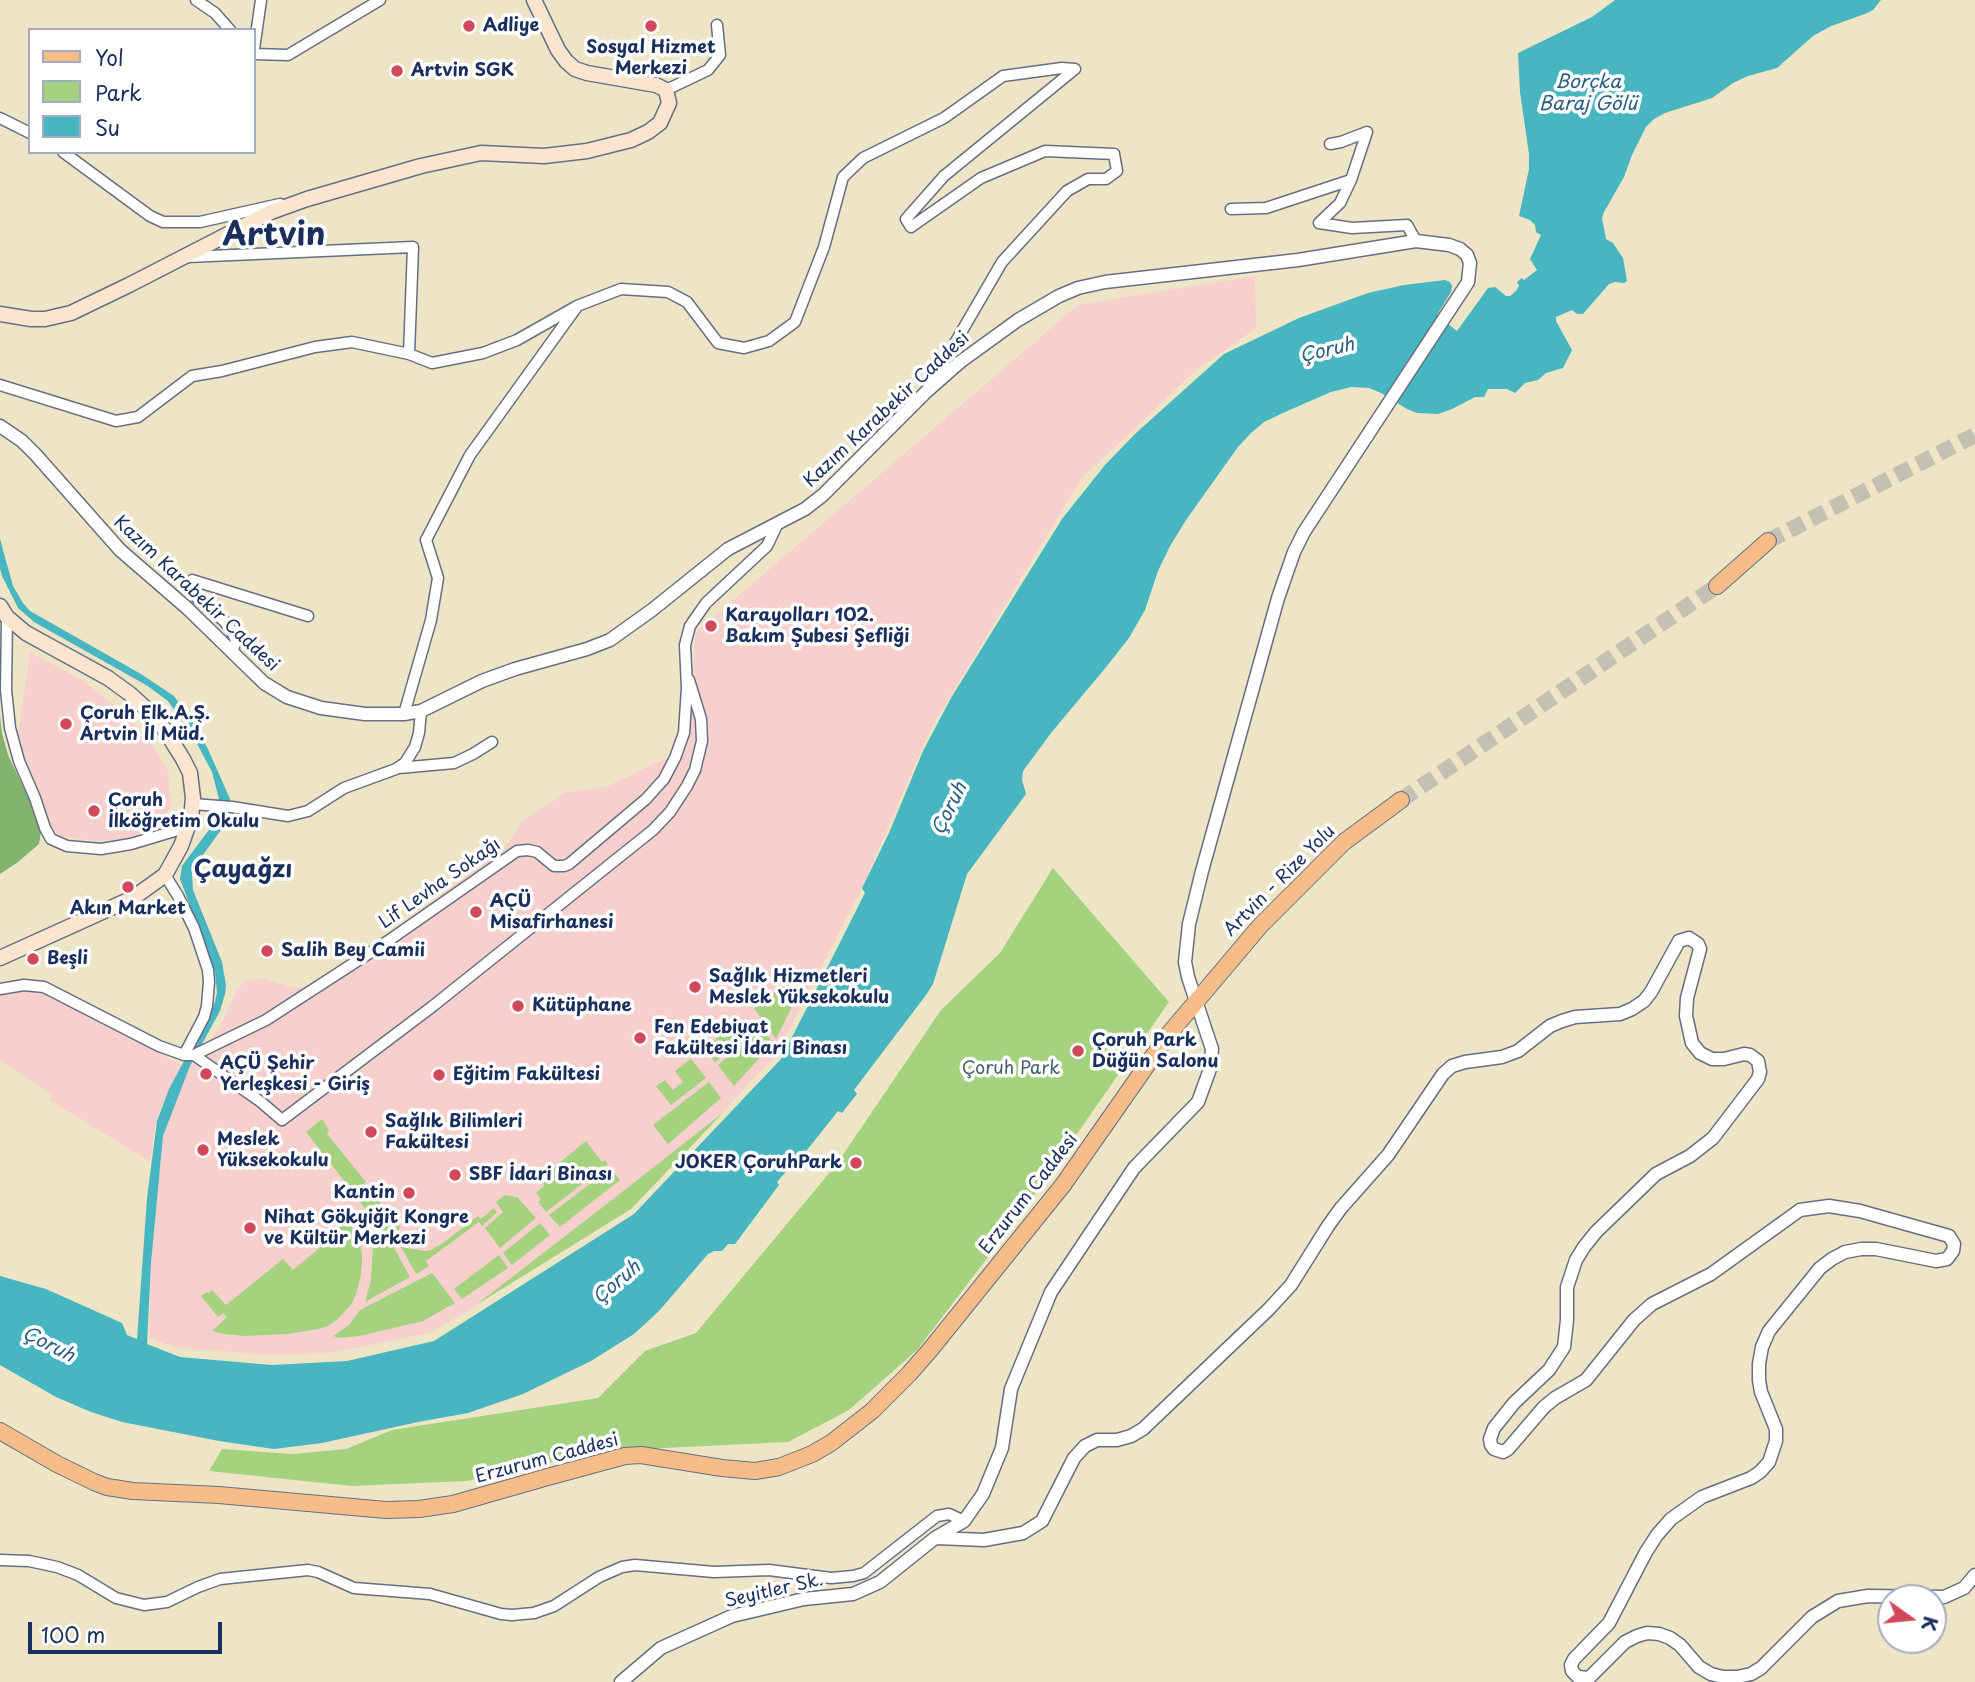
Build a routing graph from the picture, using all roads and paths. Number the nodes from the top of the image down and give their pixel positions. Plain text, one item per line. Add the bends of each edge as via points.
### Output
1 (196, 0) edge
2 (261, 0) edge
3 (380, 0) edge
4 (534, 0) edge
5 (717, 25) dead end
6 (228, 28) edge
7 (256, 35) edge
8 (256, 54) edge
9 (666, 90) junction
10 (0, 118) edge
11 (28, 131) edge
12 (1330, 144) dead end
13 (67, 154) edge
14 (1351, 180) junction
15 (307, 199) junction
16 (1231, 209) dead end
17 (1416, 241) junction
18 (184, 257) junction
19 (577, 306) junction
20 (0, 314) edge
21 (409, 354) junction
22 (0, 385) edge
23 (927, 391) junction
24 (0, 426) edge
25 (778, 523) junction
26 (1768, 541) tunnel mouth
27 (1717, 586) tunnel mouth
28 (3, 611) edge
29 (308, 616) dead end
30 (233, 653) junction
31 (686, 671) junction
32 (421, 711) junction
33 (404, 714) junction
34 (492, 741) dead end
35 (396, 769) junction
36 (1401, 800) tunnel mouth
37 (193, 804) junction
38 (188, 827) junction
39 (165, 875) junction
40 (0, 958) edge
41 (0, 989) edge
42 (1196, 1000) junction
43 (189, 1055) junction
44 (0, 1431) edge
45 (964, 1521) junction
46 (935, 1538) junction
47 (0, 1560) edge
48 (1975, 1575) edge
49 (621, 1682) edge

1 - 6 street
2 - 7 street
3 - 8 street via 288,55
4 - 9 main road via 558,50 575,69
5 - 9 street via 720,55 708,70
9 - 15 main road via 668,103 660,122 620,143 566,155 463,156
10 - 11 street
12 - 14 street via 1367,132
13 - 15 street via 163,222 200,222
14 - 16 street via 1266,208
14 - 17 street via 1340,203 1318,223 1352,228 1407,225
15 - 18 main road via 271,212
17 - 23 street, Kazım Karabekir Caddesi via 1078,288 993,336
17 - 42 street, Kazım Karabekir Caddesi via 1460,249 1470,263 1468,282 1294,552 1189,924 1185,962
18 - 20 main road via 71,313 46,319
18 - 21 street via 413,247
19 - 21 street via 517,340 483,353 432,363
19 - 23 street via 621,289 667,292 687,302 718,343 744,348 769,341 795,322 824,247 843,177 863,158 944,118 1003,76 1075,69 944,176 906,219 911,227 981,178 1045,151 1114,154 1117,170 1106,179 1088,179 1067,191 1002,262
19 - 33 street via 470,456 426,540 438,578
21 - 22 street via 352,342 315,347 192,376 138,417 116,421
23 - 25 street, Kazım Karabekir Caddesi via 823,495
24 - 30 street, Kazım Karabekir Caddesi via 36,454 120,550
25 - 31 street, Lif Levha Sokağı via 767,546 696,615 686,635
25 - 32 street, Kazım Karabekir Caddesi via 728,549 610,640 515,668
26 - 27 main road
28 - 37 main road via 26,633 108,678 152,714 190,773
28 - 38 street via 10,729 51,839 67,846 101,849
29 - 30 street via 192,580 197,598 232,631
30 - 33 street, Kazım Karabekir Caddesi via 264,683 295,700 365,715
31 - 43 street, Lif Levha Sokağı via 684,733 671,768 646,799 574,861 559,867 537,852 517,851 284,1009
31 - 43 street via 702,741 687,786 662,822 433,1006 282,1120
32 - 33 street, Kazım Karabekir Caddesi
32 - 35 street via 415,747
34 - 35 street via 454,764
35 - 37 street via 344,788 298,815
36 - 42 main road, Artvin - Rize Yolu via 1335,850
37 - 38 main road
38 - 39 main road
39 - 40 main road via 118,905
39 - 43 street via 194,928 208,970 207,1006
41 - 43 street via 44,987 159,1046
42 - 44 main road, Erzurum Caddesi via 1063,1185 909,1374 852,1427 792,1463 755,1471 641,1455 453,1504 386,1510 107,1487
42 - 45 street, Kazım Karabekir Caddesi via 1212,1049 1198,1102 1134,1168 1051,1292 1011,1389 996,1465
45 - 46 street, Seyitler Sk.
45 - 47 street via 954,1515 937,1516 864,1573 853,1576 821,1578 777,1570 714,1572 635,1565 599,1577 554,1606 512,1615 430,1594 354,1588 309,1570 220,1579 167,1602 144,1605 117,1598 57,1567
46 - 48 street via 984,1540 1023,1533 1042,1521 1074,1458 1085,1446 1143,1429 1291,1285 1328,1226 1388,1155 1443,1074 1465,1062 1518,1051 1562,1021 1632,1009 1651,992 1679,941 1689,938 1700,949 1687,998 1692,1043 1712,1059 1750,1055 1758,1061 1758,1079 1706,1145 1656,1174 1584,1247 1567,1287 1564,1347 1549,1370 1494,1428 1490,1439 1494,1449 1508,1449 1544,1407 1587,1380 1641,1312 1710,1274 1800,1210 1829,1206 1860,1211 1949,1236 1954,1251 1947,1259 1936,1261 1861,1249 1845,1252 1821,1268 1769,1331 1762,1347 1761,1392 1776,1429 1769,1462 1751,1478 1702,1497 1671,1519 1646,1552 1609,1623 1574,1658 1572,1671 1589,1678 1625,1642 1647,1633 1670,1638 1711,1674 1737,1678 1761,1668 1812,1617 1838,1601 1868,1596 1944,1597 1964,1588
46 - 49 street, Seyitler Sk. via 880,1582 853,1594 804,1599 732,1616 661,1648

